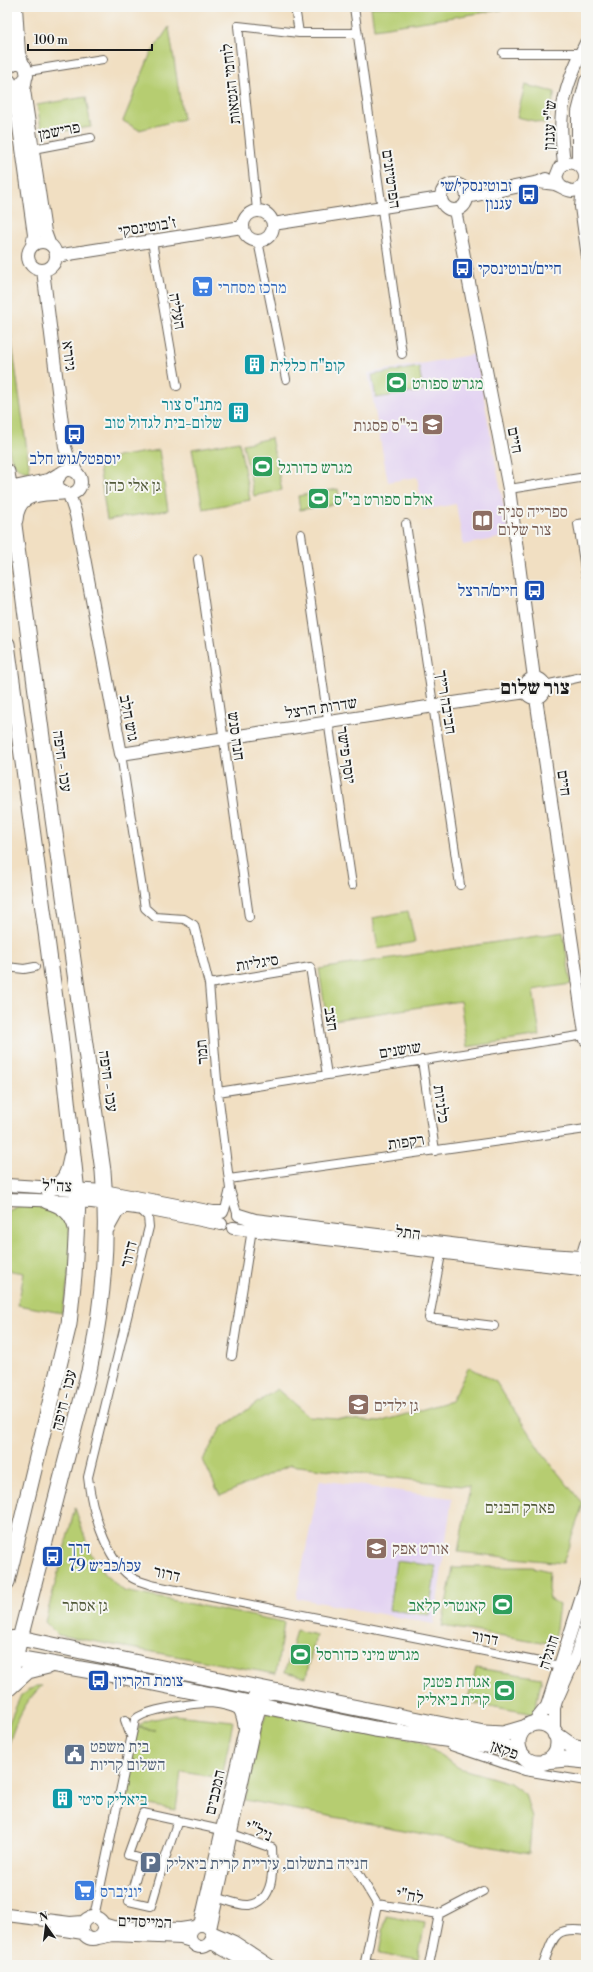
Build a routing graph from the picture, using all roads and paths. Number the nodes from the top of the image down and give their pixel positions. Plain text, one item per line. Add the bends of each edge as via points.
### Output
1 (16, 7) edge
2 (295, 7) edge
3 (354, 7) edge
4 (7, 29) edge
5 (357, 32) junction
6 (299, 33) junction
7 (584, 48) edge
8 (503, 53) dead end
9 (103, 58) dead end
10 (26, 71) junction
11 (8, 74) edge
12 (586, 82) edge
13 (91, 138) dead end
14 (33, 149) junction
15 (578, 164) junction
16 (560, 168) junction
17 (539, 182) junction
18 (581, 187) junction
19 (564, 188) junction
20 (467, 197) junction
21 (441, 198) junction
22 (382, 207) junction
23 (579, 207) junction
24 (257, 210) junction
25 (455, 210) junction
26 (273, 224) junction
27 (242, 227) junction
28 (152, 241) junction
29 (258, 241) junction
30 (50, 243) junction
31 (32, 245) junction
32 (56, 256) junction
33 (586, 257) edge
34 (43, 270) junction
35 (402, 354) dead end
36 (286, 379) dead end
37 (177, 386) dead end
38 (7, 465) edge
39 (7, 472) edge
40 (66, 473) junction
41 (586, 477) edge
42 (39, 484) junction
43 (509, 489) junction
44 (8, 490) edge
45 (69, 492) junction
46 (406, 524) dead end
47 (582, 524) edge
48 (14, 525) junction
49 (301, 534) dead end
50 (198, 560) dead end
51 (586, 575) edge
52 (7, 644) edge
53 (586, 676) edge
54 (534, 678) junction
55 (545, 685) junction
56 (531, 695) junction
57 (433, 706) junction
58 (328, 722) junction
59 (223, 738) junction
60 (121, 754) junction
61 (352, 885) dead end
62 (460, 885) dead end
63 (249, 917) dead end
64 (184, 919) joint
65 (7, 967) edge
66 (35, 967) dead end
67 (310, 967) joint
68 (209, 984) junction
69 (586, 1037) edge
70 (422, 1060) junction
71 (327, 1075) junction
72 (218, 1092) junction
73 (586, 1129) edge
74 (73, 1138) junction
75 (435, 1151) junction
76 (229, 1179) junction
77 (11, 1186) edge
78 (230, 1189) junction
79 (47, 1195) junction
80 (78, 1196) junction
81 (105, 1198) junction
82 (7, 1199) edge
83 (123, 1206) junction
84 (139, 1208) junction
85 (224, 1211) junction
86 (167, 1213) junction
87 (238, 1214) junction
88 (227, 1226) junction
89 (149, 1227) junction
90 (252, 1229) junction
91 (106, 1230) junction
92 (77, 1232) junction
93 (455, 1244) junction
94 (440, 1252) junction
95 (583, 1258) edge
96 (494, 1326) dead end
97 (232, 1356) dead end
98 (7, 1582) edge
99 (586, 1584) edge
100 (29, 1604) junction
101 (586, 1625) edge
102 (14, 1638) edge
103 (47, 1644) junction
104 (11, 1655) edge
105 (62, 1665) junction
106 (560, 1666) junction
107 (7, 1689) edge
108 (283, 1694) junction
109 (251, 1712) junction
110 (125, 1720) dead end
111 (529, 1726) junction
112 (555, 1733) junction
113 (416, 1734) junction
114 (130, 1735) junction
115 (586, 1749) edge
116 (523, 1756) junction
117 (545, 1761) junction
118 (586, 1761) edge
119 (586, 1781) edge
120 (178, 1820) junction
121 (226, 1831) junction
122 (141, 1858) junction
123 (353, 1864) dead end
124 (163, 1865) junction
125 (483, 1891) dead end
126 (216, 1897) junction
127 (377, 1904) junction
128 (439, 1914) junction
129 (7, 1915) edge
130 (7, 1923) edge
131 (91, 1924) junction
132 (205, 1931) junction
133 (586, 1931) edge
134 (98, 1938) junction
135 (191, 1941) junction
136 (362, 1963) edge
137 (251, 1965) edge
138 (269, 1965) edge
139 (382, 1965) edge
140 (429, 1965) edge
141 (544, 1965) edge

1 - 10 street via 19,54
2 - 6 street
3 - 5 street, הפרטיזנים
4 - 11 street
5 - 6 street, לוחמי הגטאות
5 - 22 street, הפרטיזנים
6 - 24 street, לוחמי הגטאות via 238,26
7 - 8 street
7 - 16 street, ש"י עגנון via 563,102
9 - 10 street
10 - 11 street via 14,63
10 - 11 street via 19,84
10 - 14 street via 24,90
11 - 31 street via 14,91 34,235
12 - 15 street, ש"י עגנון via 578,112
13 - 14 street, פרישמן
14 - 30 street via 45,232
15 - 16 street via 568,162
15 - 18 street via 586,177
16 - 17 street
16 - 19 street via 557,182
17 - 19 street
17 - 20 street
18 - 19 street via 577,190
18 - 23 street
19 - 23 street
20 - 21 street via 464,188 451,184 444,189
20 - 25 street via 464,206
21 - 22 street
21 - 25 street via 445,207
22 - 26 street
22 - 35 street, הפרטיזנים
23 - 33 street
24 - 26 street via 268,214
24 - 27 street via 248,213
25 - 43 street, חיים
26 - 29 street via 268,238
27 - 28 street, ז'בוטינסקי
27 - 29 street via 247,237
28 - 32 street, ז'בוטינסקי
28 - 37 street, העליה
29 - 36 street
30 - 31 street via 41,241
30 - 32 street via 56,251
31 - 34 street via 27,254 28,259 33,268
32 - 34 street via 52,266
34 - 40 street, גיורא via 65,446
38 - 42 highway via 22,481
39 - 44 highway, עכו - חיפה
40 - 42 highway
40 - 45 street, גוש חלב via 57,485
40 - 45 street via 82,481 81,485
41 - 43 street
42 - 44 highway
43 - 54 street, חיים
44 - 48 highway, עכו - חיפה
45 - 48 highway via 37,494 23,499 17,508
45 - 60 street, גוש חלב via 76,515
46 - 57 street, חביבה רייך
47 - 51 street
48 - 81 highway, עכו - חיפה
49 - 58 street, יוסף פישר
50 - 59 street, חנה סנש
52 - 74 highway, עכו - חיפה
53 - 55 street
54 - 55 street via 541,679
54 - 56 street via 526,684
55 - 56 street via 542,695
56 - 57 street, שדרות הרצל
56 - 69 street, חיים
57 - 58 street, שדרות הרצל
57 - 62 street, חביבה רייך
58 - 59 street, שדרות הרצל
58 - 61 street, יוסף פישר
59 - 60 street, שדרות הרצל
59 - 63 street, חנה סנש
60 - 64 street, גוש חלב via 145,908 155,917
64 - 68 street, תמר via 194,925
65 - 66 street
67 - 68 street, סיגליות
67 - 71 street, חצב
68 - 72 street, תמר
69 - 70 street, שושנים
70 - 71 street, שושנים
70 - 75 street, כלניות
71 - 72 street, שושנים
72 - 76 street, תמר
73 - 75 street, רקפות
74 - 79 highway via 68,1173
74 - 80 highway, עכו - חיפה
75 - 76 street, רקפות
76 - 78 street, תמר
77 - 79 street, צה"ל
78 - 85 street, תמר
78 - 87 street, תמר
79 - 80 street, צה"ל
79 - 82 street, צה"ל
79 - 92 highway via 68,1212
80 - 81 street, צה"ל
80 - 92 highway, עכו - חיפה
81 - 83 street, התל
81 - 85 street
81 - 91 highway, עכו - חיפה
83 - 84 street, התל
83 - 91 highway via 116,1211
84 - 86 street, התל
84 - 89 street, דרור via 147,1214
85 - 87 street via 232,1209
85 - 88 street via 220,1218
86 - 88 street, התל
86 - 89 street, דרור via 154,1220
87 - 88 street via 238,1224
87 - 93 street, התל via 255,1220
88 - 90 street, התל
89 - 106 street, דרור via 88,1477 90,1498 98,1522 110,1551 126,1573 151,1585
90 - 94 street, התל
90 - 97 street
91 - 100 highway, עכו - חיפה via 94,1347
92 - 98 highway, עכו - חיפה via 69,1324
93 - 94 street via 444,1247
93 - 95 street, התל
94 - 95 street, התל
94 - 96 street via 429,1318
99 - 106 street, חוגלה
100 - 102 highway, עכו - חיפה
100 - 103 highway via 33,1634
101 - 112 street, חוגלה via 576,1656 556,1701
102 - 103 highway
102 - 104 highway, עכו - חיפה
103 - 108 highway
104 - 105 highway
104 - 107 highway, עכו - חיפה
105 - 107 highway via 33,1669
105 - 109 highway via 230,1699
106 - 111 street, חוגלה via 546,1706
108 - 109 street via 258,1694
108 - 111 highway via 484,1733 503,1734
109 - 113 highway
109 - 114 street via 213,1703 171,1708 136,1717
109 - 121 street, המכבים
109 - 121 street, המכבים via 259,1710
110 - 114 street
111 - 112 highway via 543,1724
111 - 116 highway via 521,1734 518,1742
112 - 115 highway via 572,1746
112 - 117 highway via 558,1742 556,1750
113 - 116 highway via 508,1748
113 - 119 street, פקאן via 525,1772
114 - 131 street
116 - 117 highway via 533,1762
117 - 118 highway
120 - 121 street
120 - 122 street via 143,1813 128,1855
120 - 124 street
121 - 126 street, המכבים
121 - 126 street, ניל"י via 272,1848 272,1879 259,1903 248,1906
121 - 132 street, המכבים
122 - 124 street
122 - 124 street via 129,1901 143,1908 151,1906
123 - 127 street, לח"י
125 - 128 street, לח"י
126 - 132 street, המכבים
127 - 128 street, לח"י
127 - 136 street, לח"י
128 - 140 street, לח"י
129 - 131 street, המייסדים
130 - 131 street, המייסדים
131 - 132 street, המייסדים
131 - 134 street via 103,1932
131 - 134 street via 89,1939
132 - 135 street via 190,1934
132 - 135 street, המייסדים via 200,1946
132 - 137 street
132 - 138 street, המייסדים via 234,1942
133 - 141 street via 568,1928 559,1932 552,1941
134 - 135 street, המייסדים via 121,1936 181,1938
136 - 139 street, לח"י

